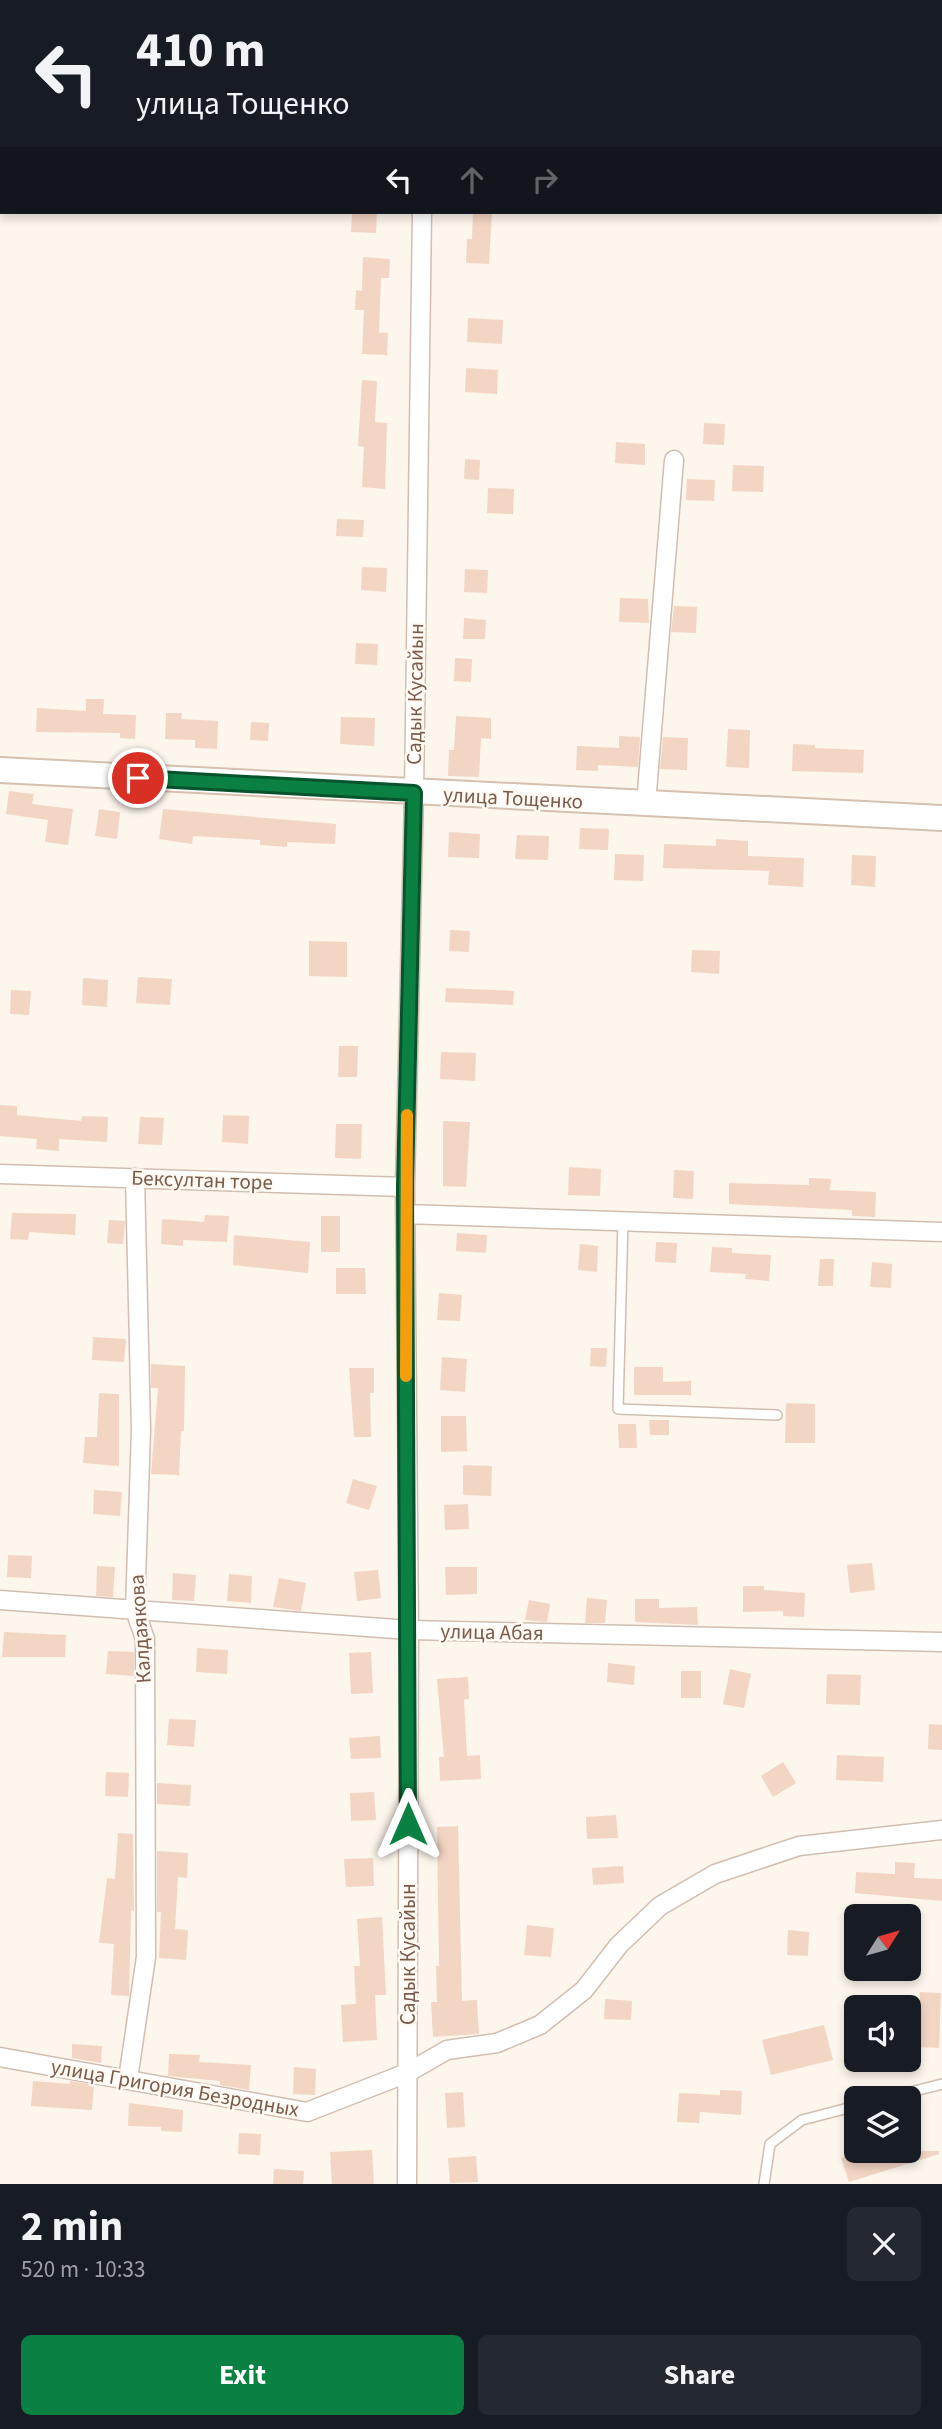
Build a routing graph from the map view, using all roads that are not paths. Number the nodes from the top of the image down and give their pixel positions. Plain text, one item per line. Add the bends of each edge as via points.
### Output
1 (422, 214) edge
2 (674, 460) dead end
3 (0, 770) edge
4 (414, 793) junction
5 (646, 804) junction
6 (942, 818) edge
7 (0, 1174) edge
8 (135, 1178) junction
9 (405, 1186) junction
10 (405, 1214) junction
11 (623, 1222) junction
12 (942, 1232) edge
13 (777, 1416) dead end
14 (0, 1600) edge
15 (135, 1610) junction
16 (408, 1630) junction
17 (942, 1642) edge
18 (942, 1830) edge
19 (0, 2057) edge
20 (407, 2073) junction
21 (128, 2079) junction
22 (942, 2084) edge
23 (921, 2089) edge
24 (844, 2109) edge
25 (407, 2184) edge
26 (764, 2184) edge

1 - 4 street, Садык Кусайын
2 - 5 street
3 - 4 street, улица Тощенко
4 - 5 street, улица Тощенко
4 - 9 street, Садык Кусайын
5 - 6 street, улица Тощенко
7 - 8 street, Бексултан торе
8 - 9 street, Бексултан торе
8 - 15 street, Калдаякова via 141,1430
9 - 10 street, Садык Кусайын
10 - 11 street
10 - 16 street, Садык Кусайын
11 - 12 street
11 - 13 lane via 618,1409
14 - 15 street, улица Абая
15 - 16 street, улица Абая
15 - 21 street, Калдаякова via 145,1639 146,1957
16 - 17 street, улица Абая
16 - 20 street, Садык Кусайын
18 - 20 street, улица Григория Безродных via 799,1846 715,1874 660,1906 619,1945 584,1990 540,2025 497,2043 447,2050
19 - 21 street, улица Григория Безродных
20 - 21 street, улица Григория Безродных via 307,2112
20 - 25 street, Садык Кусайын
22 - 23 lane
24 - 26 lane via 802,2119 770,2144

